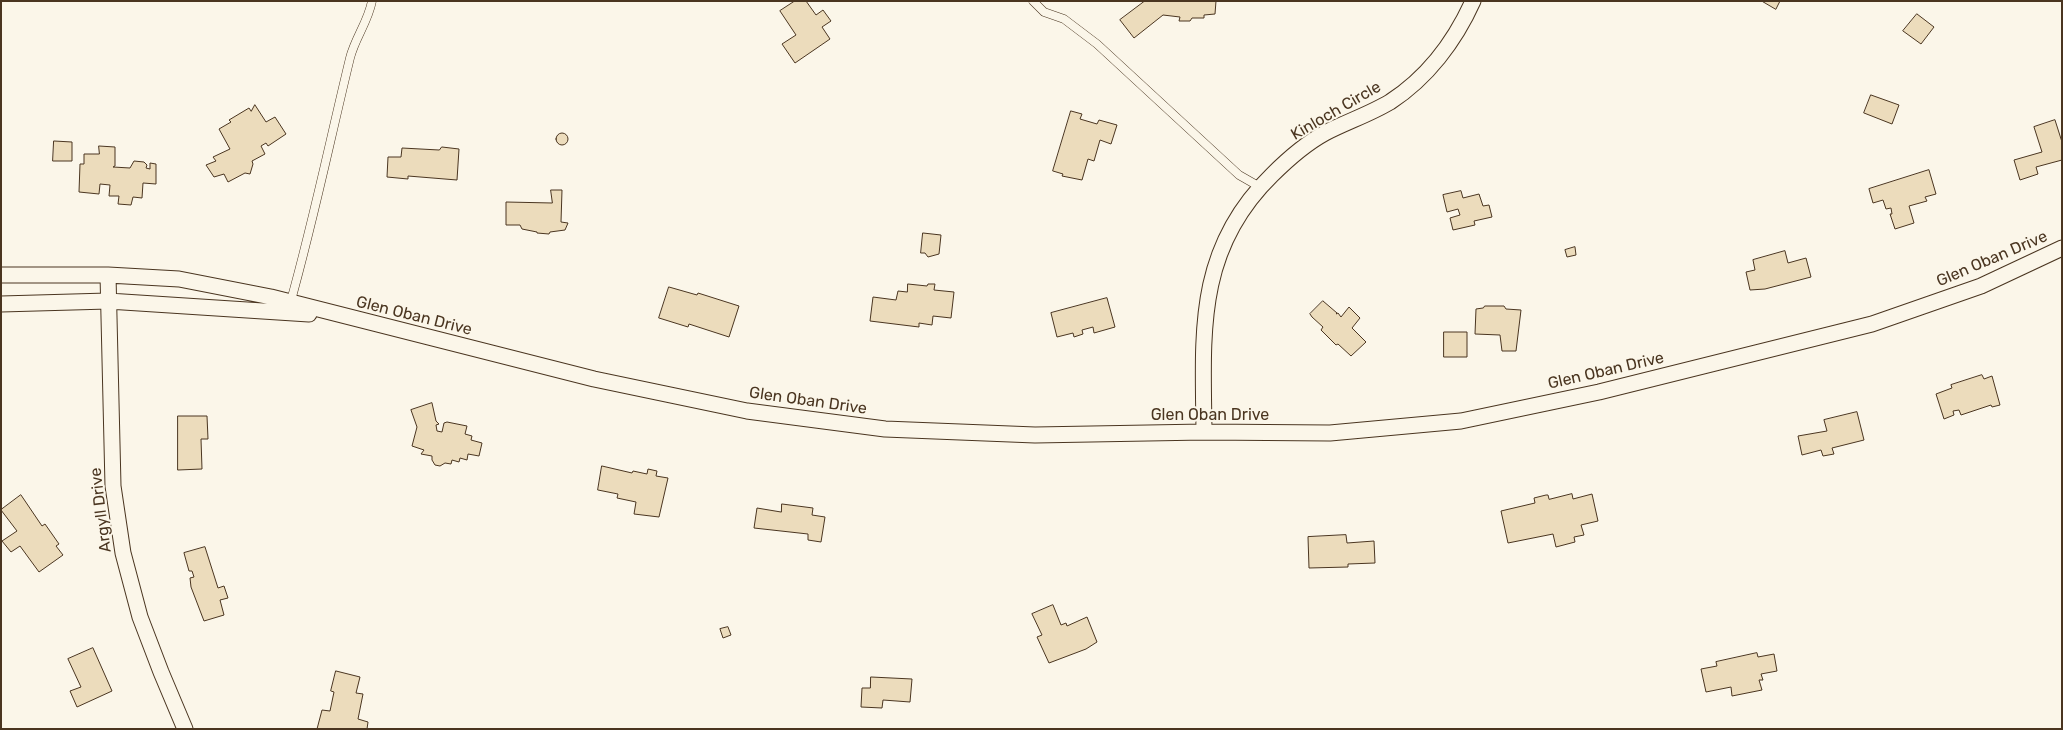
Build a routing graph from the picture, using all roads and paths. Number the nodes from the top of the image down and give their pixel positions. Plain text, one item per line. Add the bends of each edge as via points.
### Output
1 (372, 1) edge
2 (1033, 1) edge
3 (1473, 1) edge
4 (1260, 187) junction
5 (2062, 248) edge
6 (1, 275) edge
7 (108, 275) junction
8 (108, 301) junction
9 (1, 304) edge
10 (289, 308) junction
11 (1204, 432) junction
12 (186, 729) edge

1 - 10 lane via 370,14 352,48
2 - 4 lane via 1044,12 1064,19 1098,44 1239,175
3 - 4 street, Kinloch Circle via 1452,39 1428,71 1389,102 1323,134 1290,157
4 - 11 street, Kinloch Circle via 1236,218 1218,254 1208,296 1203,339
5 - 11 street, Glen Oban Drive via 1981,286 1872,324 1599,392 1461,422 1330,433
6 - 7 street, Glen Oban Drive
7 - 8 street, Argyll Drive
7 - 10 street, Glen Oban Drive via 179,279
8 - 9 street, Glen Oban Drive
8 - 10 street, Glen Oban Drive
8 - 12 street, Argyll Drive via 114,486 123,553 140,617
10 - 11 street, Glen Oban Drive via 343,316 594,378 747,411 885,429 939,432 1035,436

